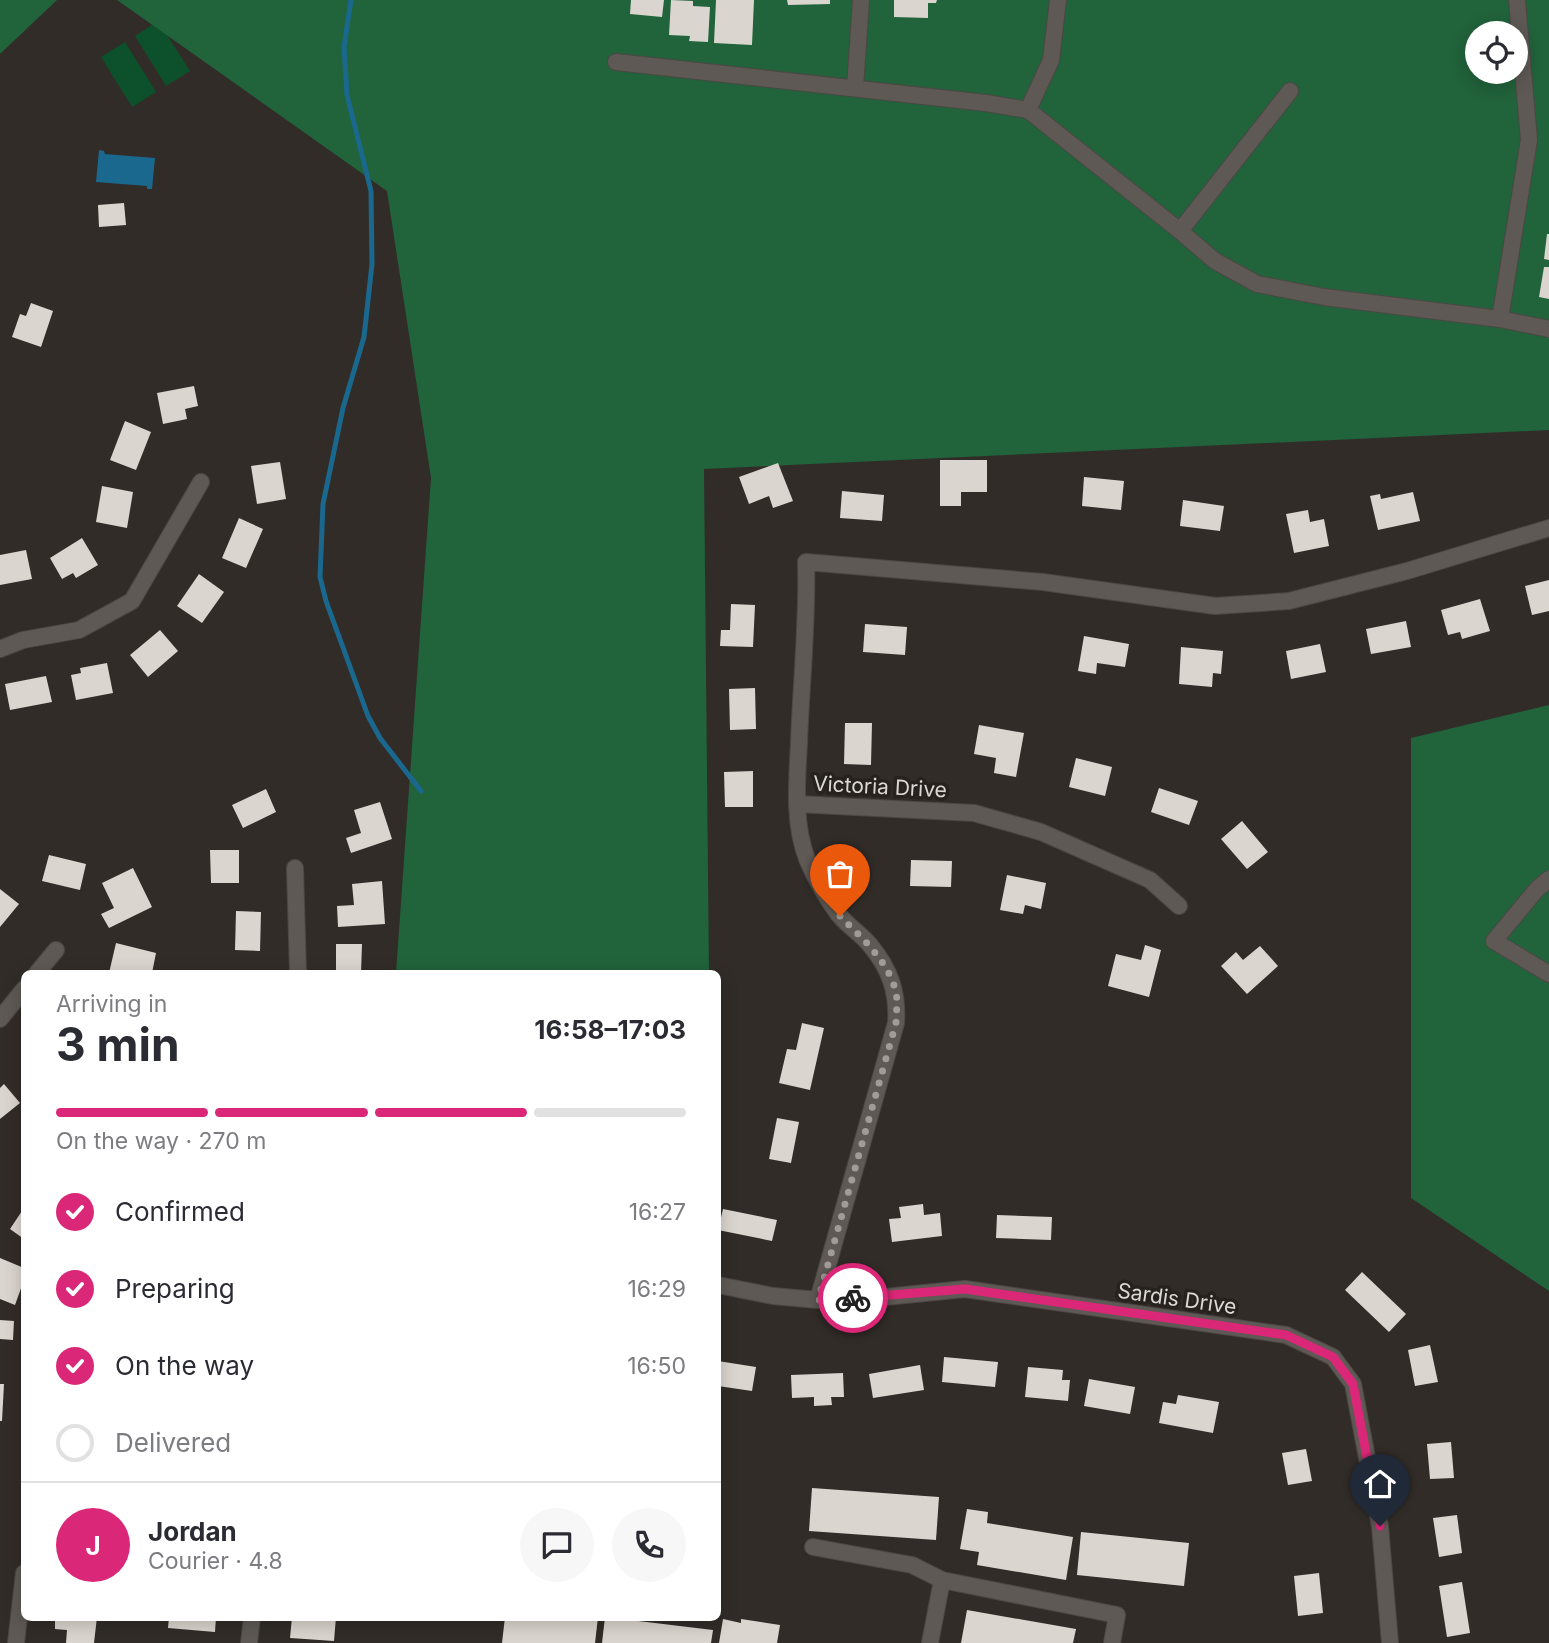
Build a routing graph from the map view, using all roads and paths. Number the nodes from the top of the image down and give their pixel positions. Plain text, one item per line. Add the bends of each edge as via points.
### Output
1 (861, 0) edge
2 (1058, 0) edge
3 (1517, 0) edge
4 (616, 62) dead end
5 (855, 88) junction
6 (1290, 91) dead end
7 (1028, 110) junction
8 (1180, 231) junction
9 (1500, 320) junction
10 (1549, 329) edge
11 (201, 481) dead end
12 (1549, 528) edge
13 (0, 649) edge
14 (797, 804) junction
15 (295, 868) dead end
16 (1549, 879) edge
17 (1179, 906) dead end
18 (56, 950) dead end
19 (39, 970) edge
20 (298, 970) edge
21 (1549, 974) edge
22 (21, 993) edge
23 (0, 1019) edge
24 (721, 1286) edge
25 (818, 1300) junction
26 (813, 1548) dead end
27 (942, 1580) junction
28 (21, 1599) edge
29 (252, 1621) edge
30 (16, 1643) edge
31 (249, 1643) edge
32 (930, 1643) edge
33 (1112, 1643) edge
34 (1390, 1643) edge

1 - 5 street
2 - 7 street via 1051,60
3 - 9 street via 1529,140
4 - 5 street
5 - 7 street
6 - 8 street
7 - 8 street
8 - 9 street via 1215,261 1256,284
9 - 10 street
11 - 13 street via 132,601 79,630 23,639
12 - 14 street via 1290,601 1215,606 1043,582 806,562
14 - 17 street, Victoria Drive via 974,813 1041,832 1150,880
14 - 25 street, Victoria Drive via 807,859 840,916 870,945 888,972 897,999 896,1023
15 - 20 street
16 - 21 street via 1494,941
18 - 19 street
22 - 23 street
24 - 25 street, Sardis Drive
25 - 34 street, Sardis Drive via 965,1289 1286,1335 1333,1357 1353,1384 1380,1526
26 - 27 street via 912,1564
27 - 32 street
27 - 33 street via 1117,1615
28 - 30 street
29 - 31 street

